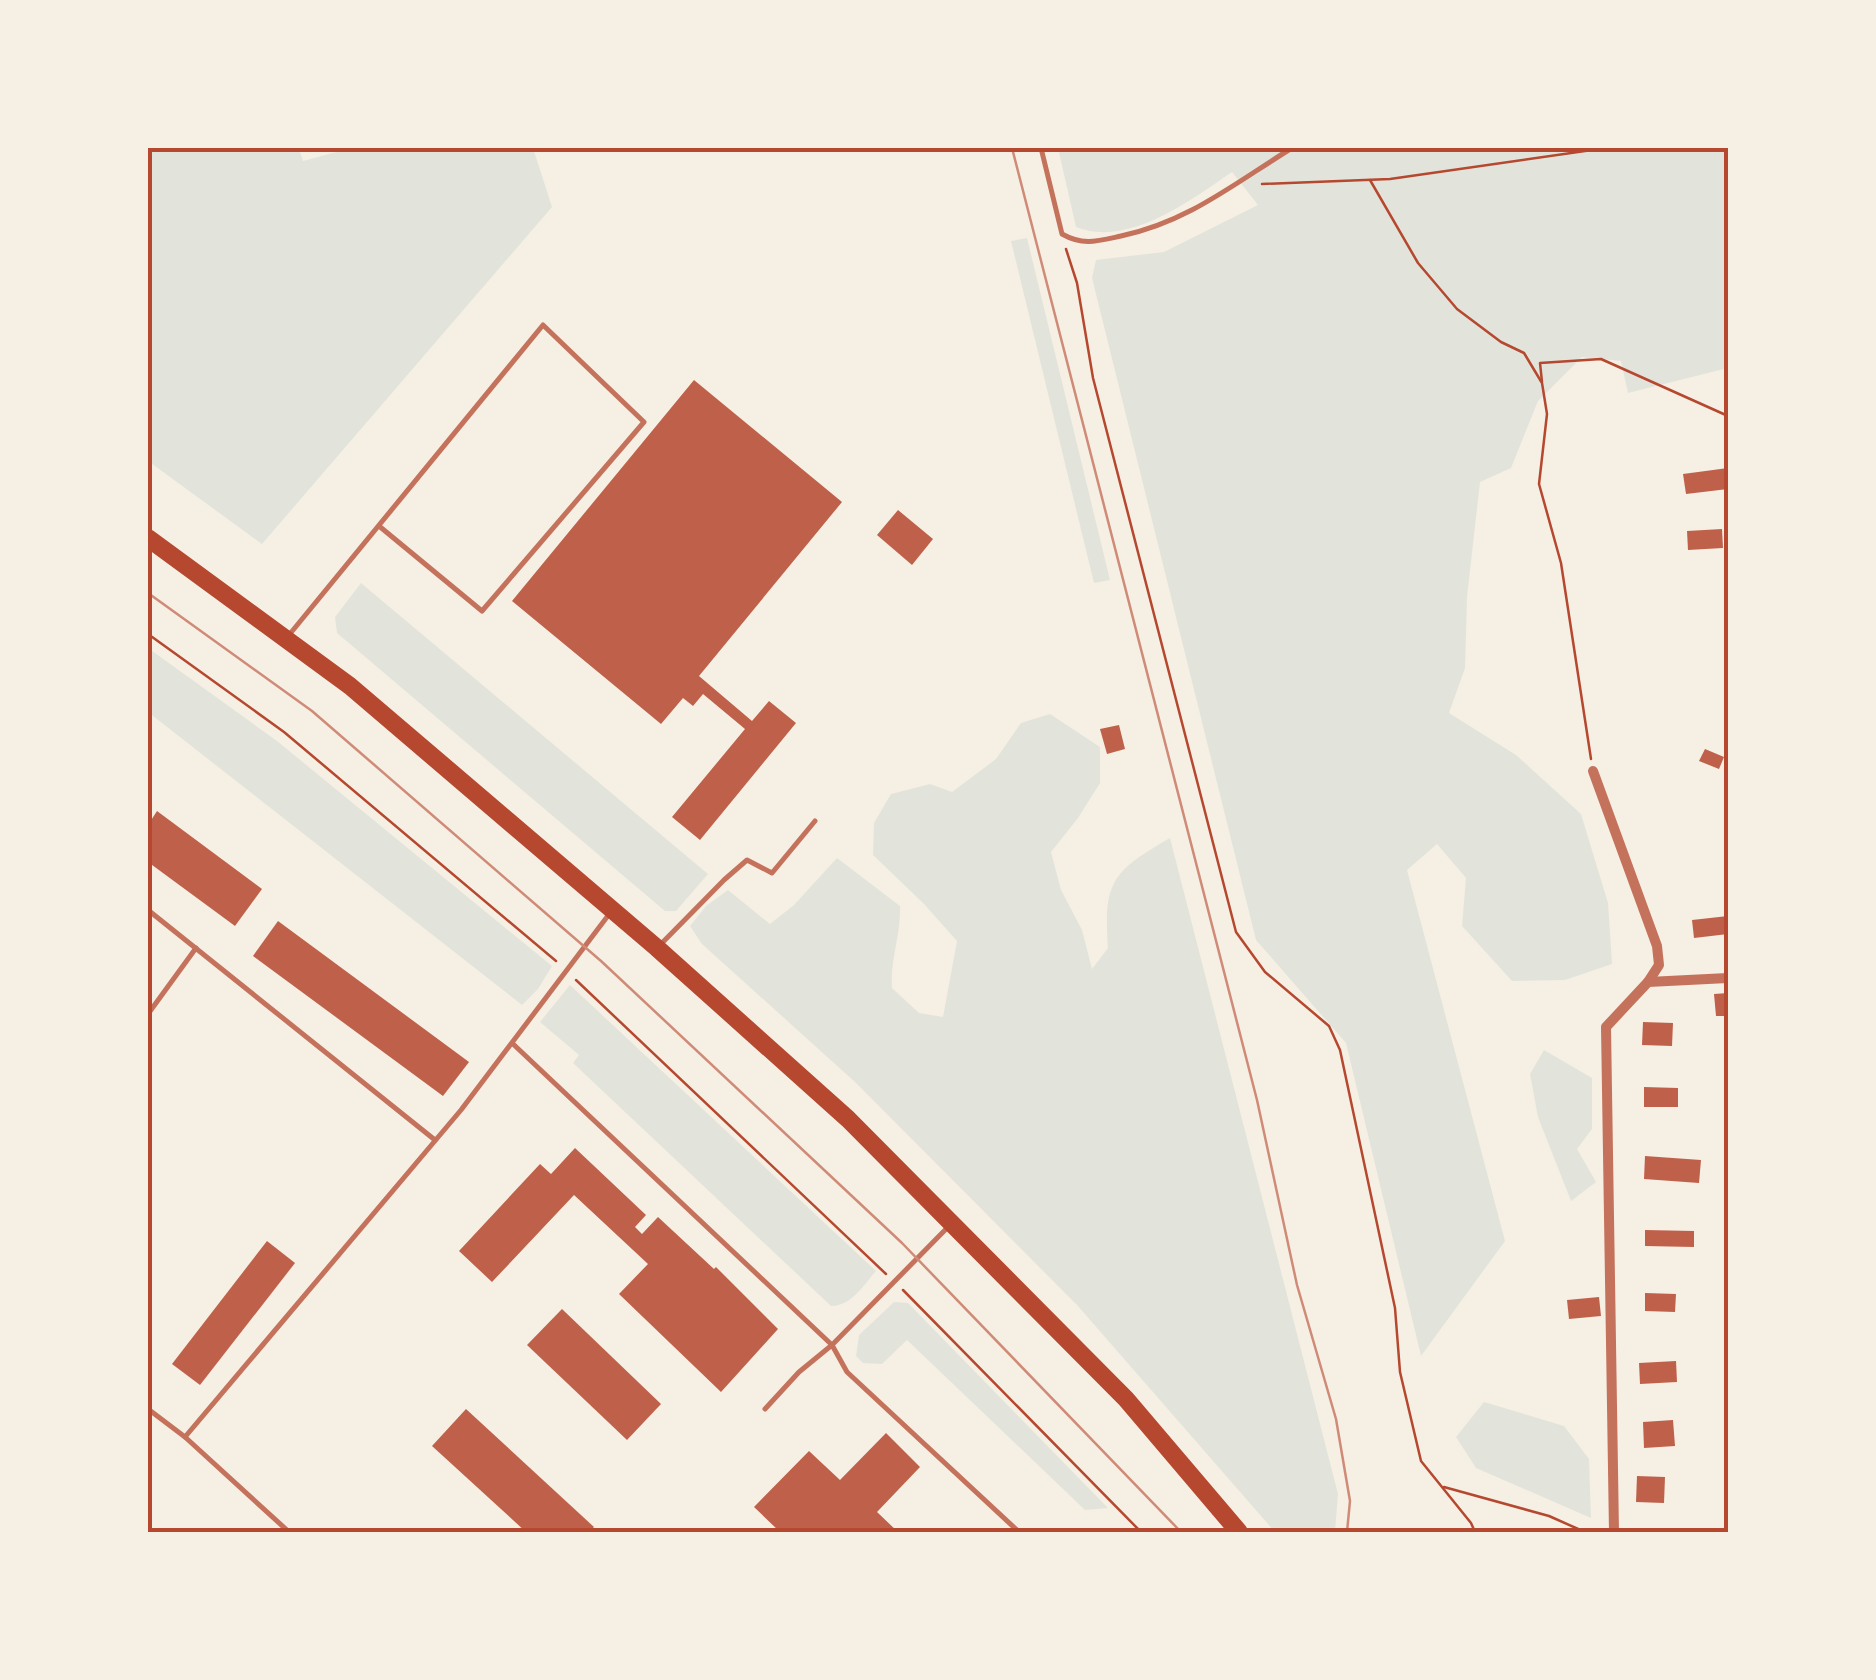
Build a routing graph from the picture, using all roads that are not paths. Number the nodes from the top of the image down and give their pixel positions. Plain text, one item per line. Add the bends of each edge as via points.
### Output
1 (1041, 148) edge
2 (1292, 148) edge
3 (380, 526) junction
4 (148, 538) edge
5 (287, 637) junction
6 (1594, 772) road end
7 (815, 821) dead end
8 (148, 910) edge
9 (612, 910) junction
10 (196, 948) junction
11 (657, 948) junction
12 (1728, 978) edge
13 (1648, 982) junction
14 (148, 1014) edge
15 (512, 1042) junction
16 (435, 1140) junction
17 (952, 1222) junction
18 (832, 1345) junction
19 (148, 1409) edge
20 (765, 1409) dead end
21 (185, 1436) junction
22 (288, 1532) edge
23 (1020, 1532) edge
24 (1239, 1532) edge
25 (1614, 1532) edge

1 - 2 lane via 1062,234 1078,243 1154,229 1203,207
3 - 3 lane via 482,611 644,422 542,325
3 - 5 lane
4 - 5 main road
5 - 9 main road
6 - 13 street via 1657,946 1659,965
7 - 11 lane via 772,874 748,860
8 - 10 lane
9 - 11 main road
9 - 15 lane
10 - 14 lane
10 - 16 lane
11 - 17 main road via 848,1118
12 - 13 street
13 - 25 street via 1606,1027
15 - 16 lane
15 - 18 lane
16 - 21 lane
17 - 18 lane
17 - 24 main road via 1126,1399
18 - 20 lane
18 - 23 lane via 846,1372
19 - 21 lane
21 - 22 lane

